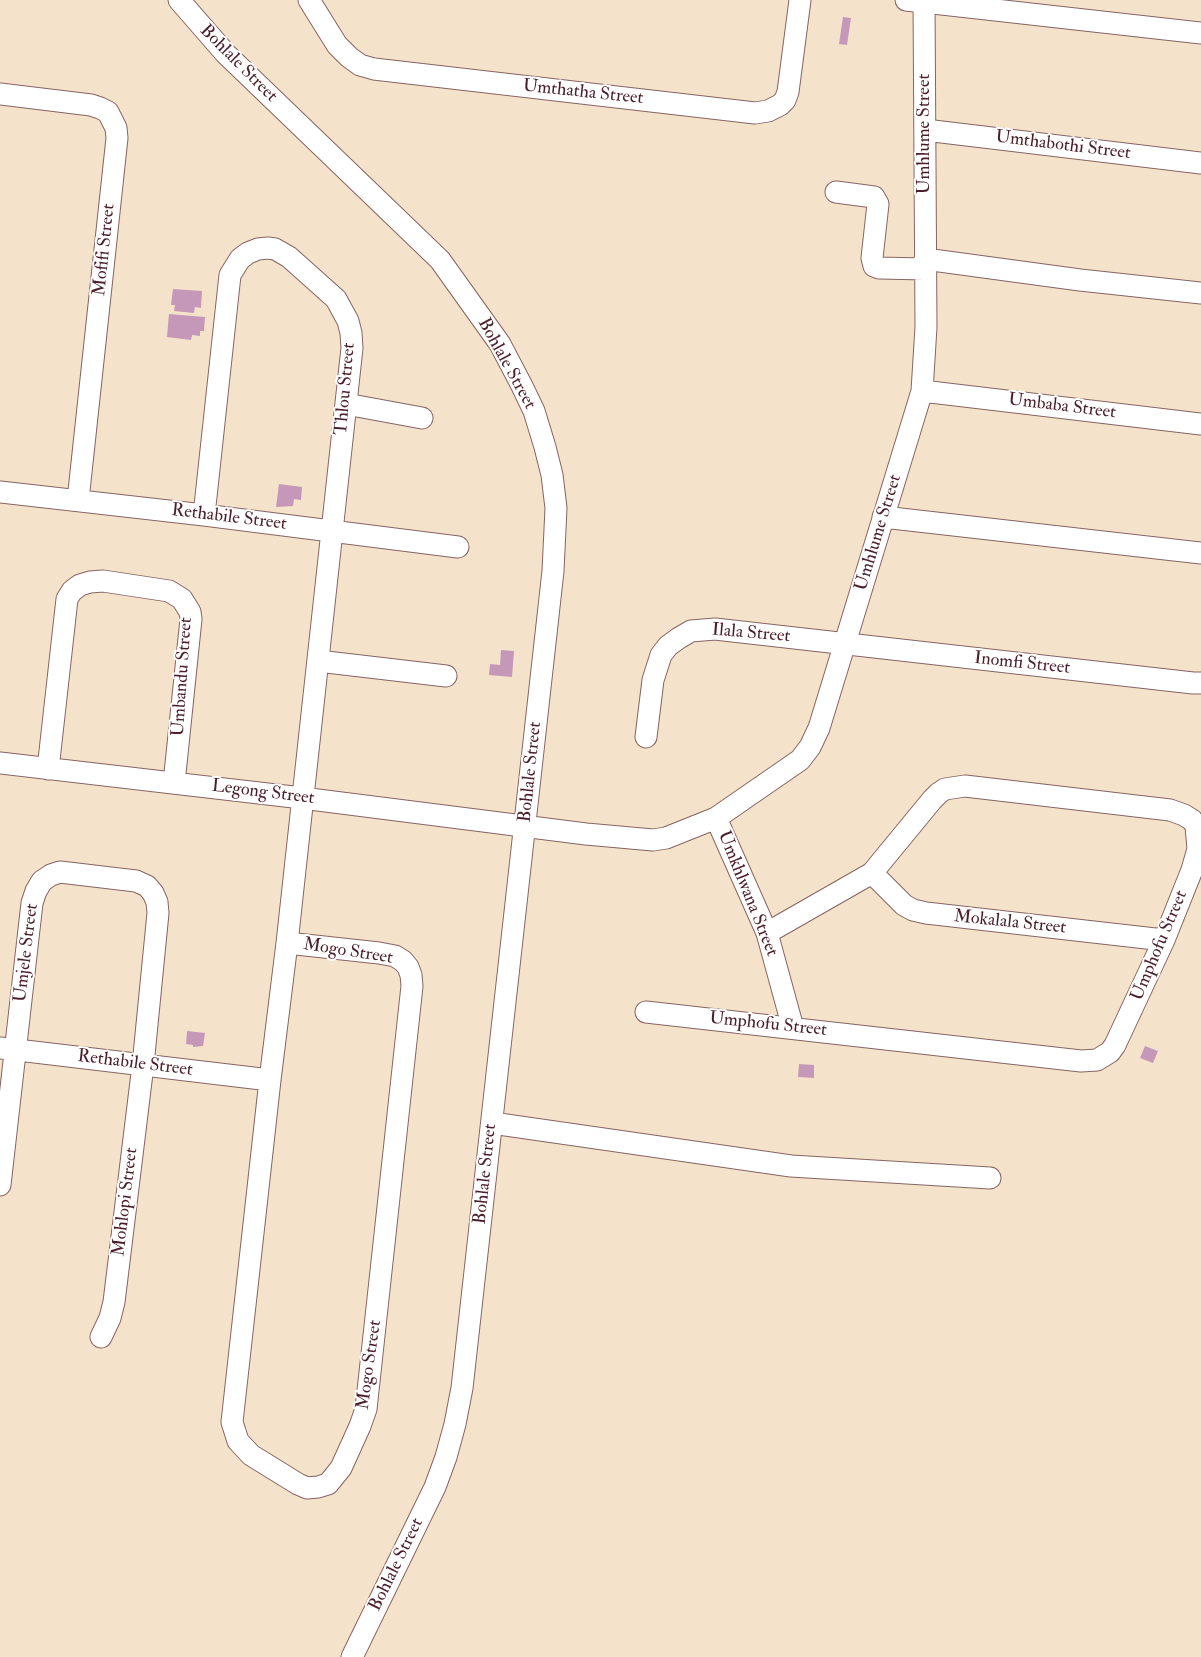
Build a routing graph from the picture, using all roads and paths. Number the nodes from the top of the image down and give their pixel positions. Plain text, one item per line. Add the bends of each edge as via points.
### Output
1 (179, 0) edge
2 (309, 0) edge
3 (800, 0) edge
4 (918, 1) edge
5 (1201, 32) edge
6 (0, 94) edge
7 (925, 130) junction
8 (1201, 163) edge
9 (836, 192) dead end
10 (925, 264) junction
11 (1201, 293) edge
12 (922, 391) junction
13 (346, 404) junction
14 (422, 418) dead end
15 (1201, 424) edge
16 (0, 492) edge
17 (78, 500) junction
18 (204, 515) junction
19 (883, 517) junction
20 (332, 531) junction
21 (458, 547) dead end
22 (1201, 554) edge
23 (844, 644) junction
24 (318, 661) junction
25 (446, 676) dead end
26 (1201, 683) edge
27 (646, 737) dead end
28 (0, 764) edge
29 (48, 769) junction
30 (174, 783) junction
31 (302, 798) junction
32 (716, 818) junction
33 (525, 825) junction
34 (872, 873) junction
35 (767, 933) junction
36 (1164, 940) junction
37 (287, 943) junction
38 (646, 1012) dead end
39 (793, 1028) junction
40 (8, 1049) edge
41 (143, 1065) junction
42 (270, 1080) junction
43 (492, 1123) junction
44 (990, 1178) dead end
45 (0, 1185) edge
46 (101, 1336) dead end
47 (352, 1657) edge

1 - 33 street, Bohlale Street via 226,54 440,260 500,344 534,411 552,475 556,508 553,571
2 - 3 street, Umthatha Street via 337,45 360,65 374,69 755,113 768,111 785,100
4 - 5 street
4 - 7 street, Umhlume Street
6 - 17 street, Mofifi Street via 91,105 108,112 116,128
7 - 8 street, Umthabothi Street
7 - 10 street, Umhlume Street
9 - 10 street via 874,197 878,204 872,258 874,266
10 - 11 street
10 - 12 street, Umhlume Street
12 - 15 street, Umbaba Street
12 - 19 street, Umhlume Street
13 - 14 street
13 - 18 street, Thlou Street via 351,333 336,299 283,252 268,248 248,253 230,275
13 - 20 street, Thlou Street
16 - 17 street, Rethabile Street
17 - 18 street, Rethabile Street
18 - 20 street, Rethabile Street
19 - 22 street
19 - 23 street, Umhlume Street
20 - 21 street, Rethabile Street
20 - 24 street, Thlou Street
23 - 26 street, Inomfi Street
23 - 27 street, Ilala Street via 715,628 691,631 668,646 661,655 653,680
23 - 32 street, Umhlume Street via 819,728 810,747 800,760
24 - 25 street
24 - 31 street, Thlou Street
28 - 29 street, Legong Street
29 - 30 street, Legong Street
29 - 30 street, Umbandu Street via 67,599 80,585 103,581 169,591 182,599 190,612
30 - 31 street, Legong Street
31 - 33 street, Legong Street
31 - 37 street, Mogo Street
32 - 33 street, Umhlume Street via 666,838 652,840
32 - 35 street, Umkhlwana Street
33 - 43 street, Bohlale Street
34 - 35 street, Umphofu Street
34 - 36 street, Mokalala Street via 904,904 926,913
34 - 36 street, Umphofu Street via 932,800 946,789 965,786 1179,812 1196,826 1198,848
35 - 39 street, Umkhlwana Street
36 - 39 street, Umphofu Street via 1115,1046 1097,1060 1081,1061
37 - 42 street, Mogo Street
37 - 42 street, Mogo Street via 395,956 403,960 412,975 366,1409 341,1468 328,1484 318,1487 307,1488 298,1484 251,1455 238,1441 233,1429 232,1414
38 - 39 street, Umphofu Street
40 - 41 street, Rethabile Street
40 - 41 street, Umjele Street via 32,903 42,881 50,875 69,872 136,881 147,886 157,902
40 - 45 street, Umjele Street
41 - 42 street, Rethabile Street
41 - 46 street, Mohlopi Street via 114,1302
43 - 44 street via 791,1166
43 - 47 street, Bohlale Street via 462,1388 451,1441 436,1487

